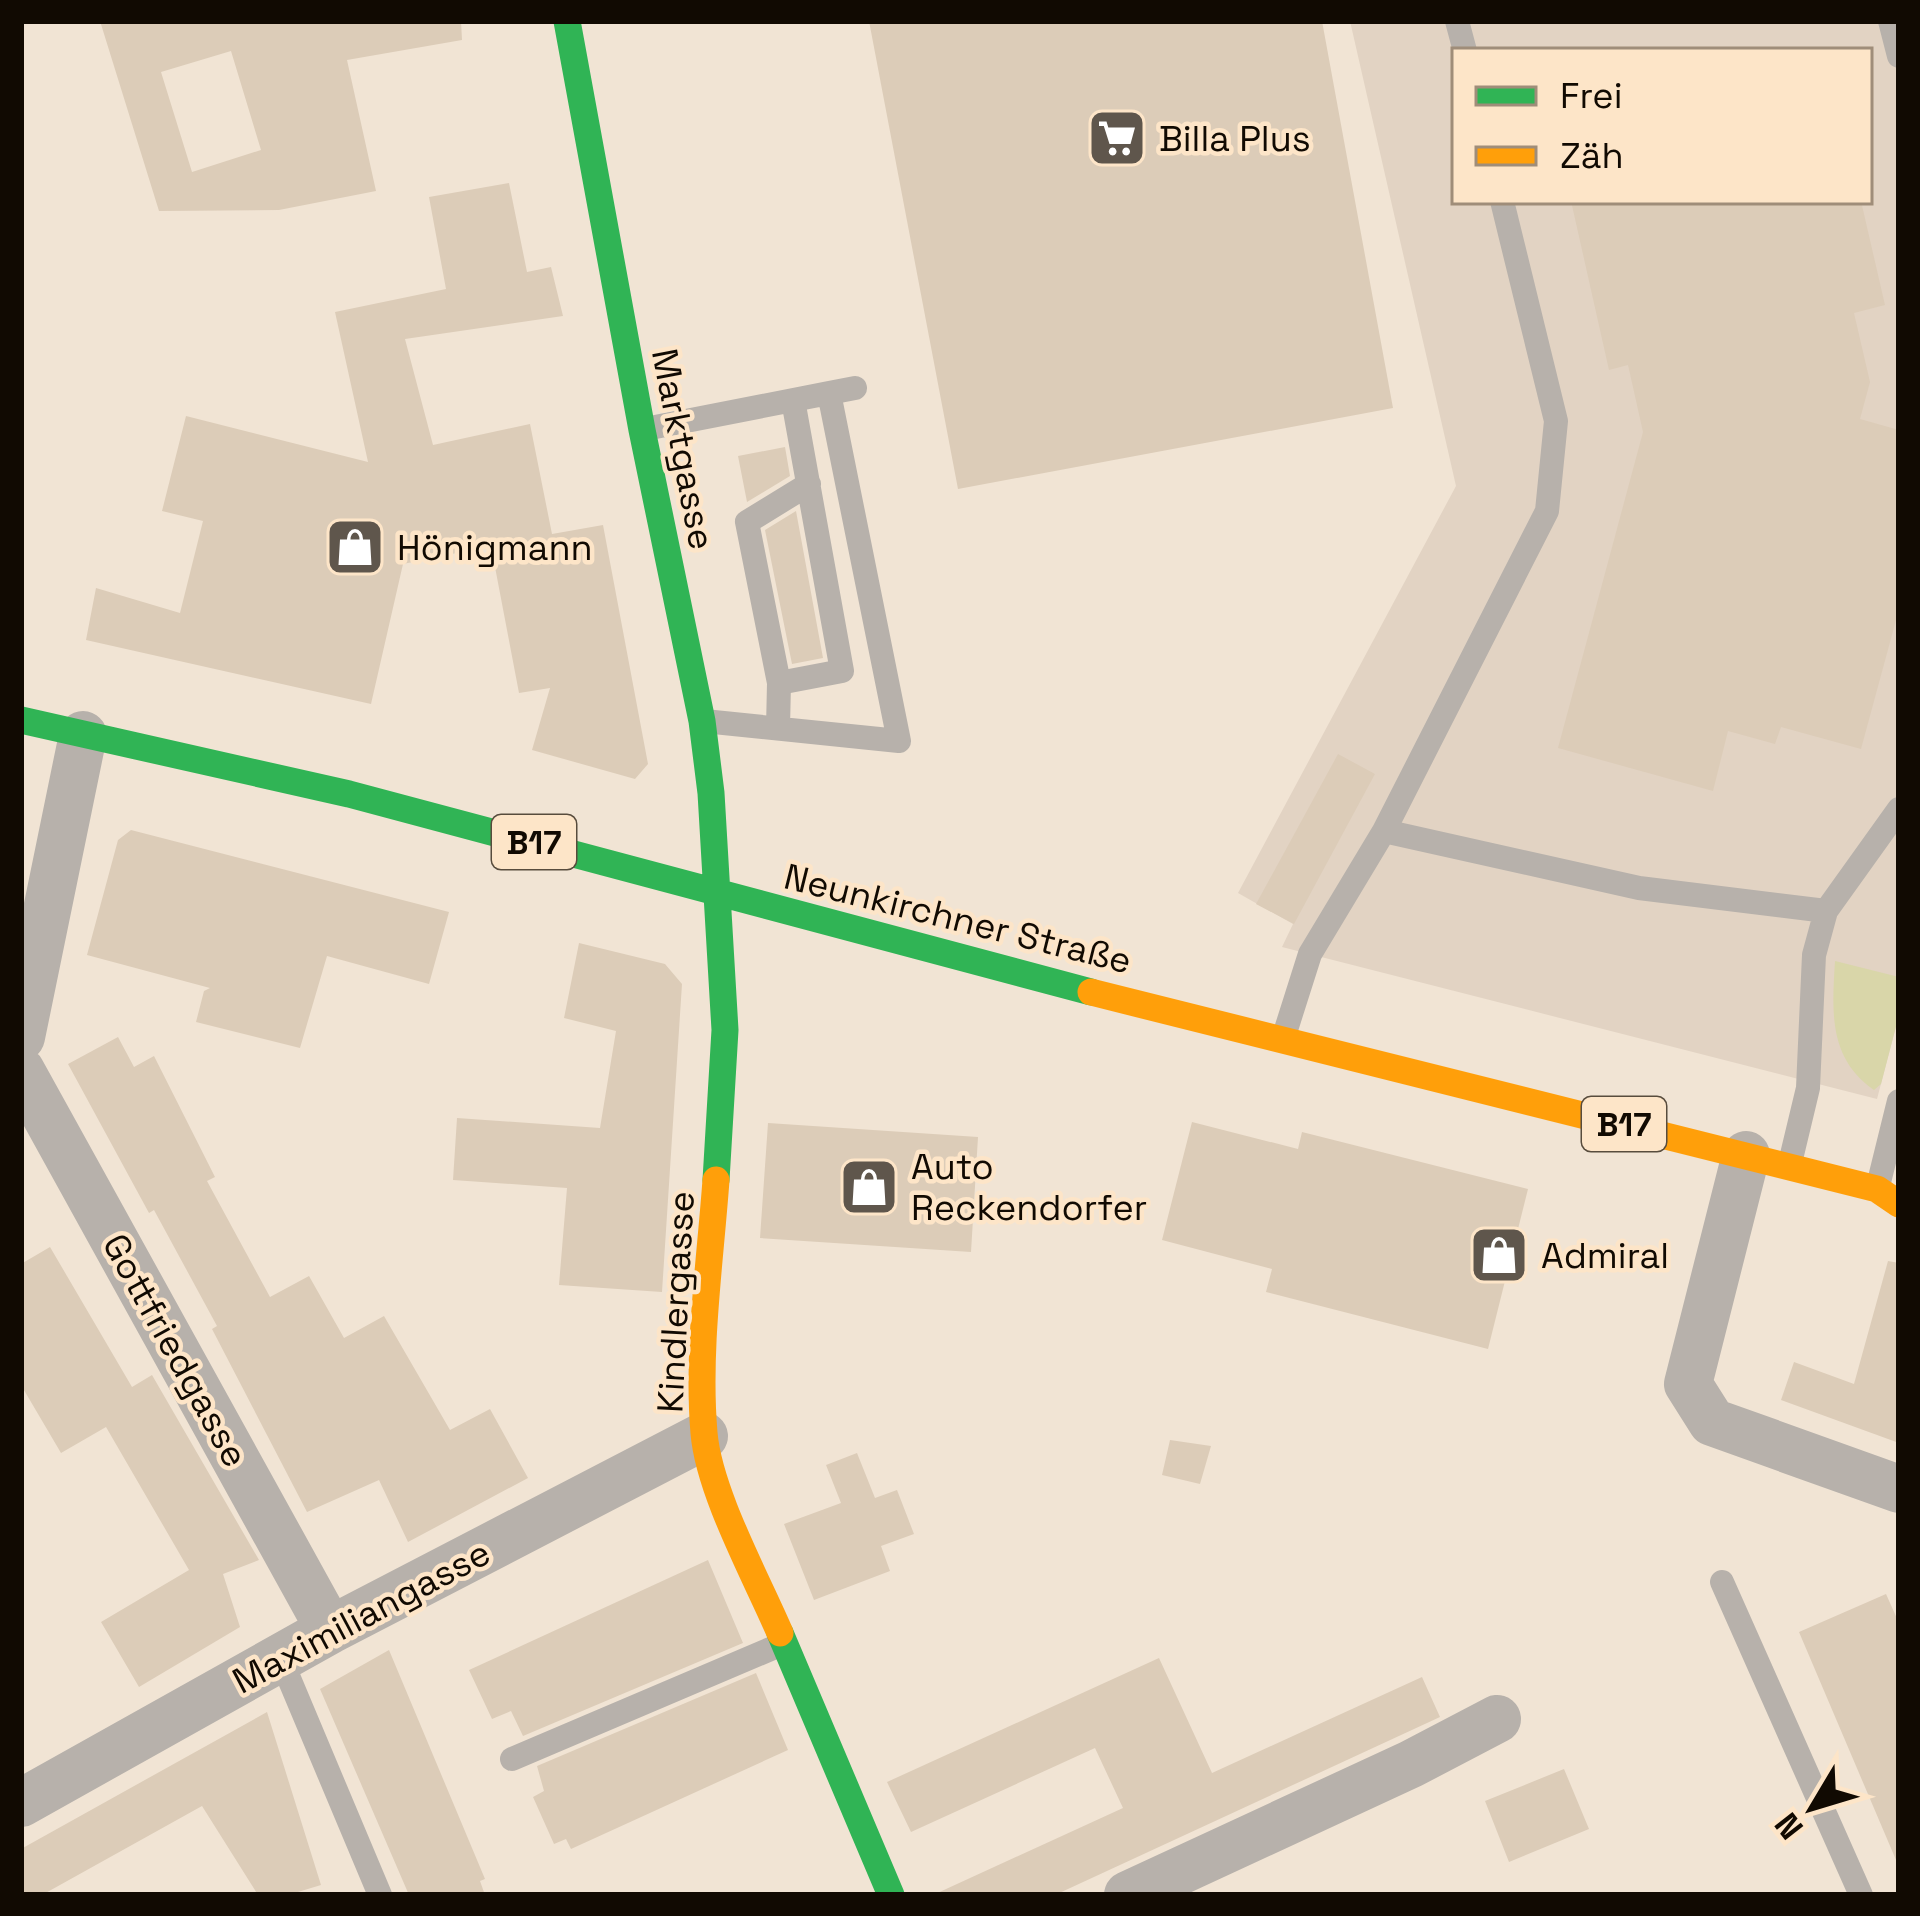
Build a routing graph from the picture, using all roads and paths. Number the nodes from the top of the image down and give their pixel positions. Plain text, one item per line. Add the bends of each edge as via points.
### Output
1 (567, 21) edge
2 (1890, 21) edge
3 (1899, 56) edge
4 (1503, 204) edge
5 (855, 388) dead end
6 (829, 393) junction
7 (793, 400) junction
8 (641, 430) junction
9 (809, 484) junction
10 (779, 683) junction
11 (21, 720) edge
12 (702, 721) junction
13 (778, 728) junction
14 (83, 735) junction
15 (1899, 809) edge
16 (1384, 831) junction
17 (718, 892) junction
18 (1826, 911) junction
19 (21, 1037) edge
20 (1283, 1039) junction
21 (21, 1071) edge
22 (1899, 1101) edge
23 (1768, 1160) junction
24 (1892, 1192) edge
25 (704, 1436) junction
26 (1899, 1489) edge
27 (1722, 1582) dead end
28 (331, 1630) junction
29 (784, 1643) junction
30 (280, 1658) junction
31 (1497, 1719) dead end
32 (512, 1760) dead end
33 (21, 1803) edge
34 (380, 1895) edge
35 (891, 1895) edge
36 (1129, 1895) edge
37 (1861, 1895) edge

1 - 8 street, Marktgasse
2 - 3 lane
4 - 16 lane via 1556,421 1547,511
5 - 6 lane
6 - 7 lane
6 - 13 lane via 899,741
7 - 8 lane
7 - 9 lane
8 - 12 street, Marktgasse
9 - 10 lane via 747,522
9 - 10 lane via 842,671
10 - 13 lane
11 - 14 street, Neunkirchner Straße / B17
12 - 13 lane
12 - 17 street, Marktgasse
14 - 17 street, Neunkirchner Straße / B17 via 349,794
14 - 19 street
15 - 18 lane
16 - 18 lane via 1640,888
16 - 20 lane via 1310,954
17 - 20 street, Neunkirchner Straße / B17
17 - 25 street, Kindlergasse via 725,1030
18 - 23 lane via 1814,956 1808,1088
20 - 23 street, Neunkirchner Straße / B17
21 - 28 street, Gottfriedgasse
22 - 24 lane
23 - 24 street, Neunkirchner Straße / B17
23 - 26 street via 1688,1384 1712,1422
25 - 28 street, Maximiliangasse
25 - 29 street, Kindlergasse
27 - 37 lane
28 - 30 street, Maximiliangasse
29 - 32 lane
29 - 35 street, Kindlergasse
30 - 33 street, Maximiliangasse
30 - 34 lane
31 - 36 street

